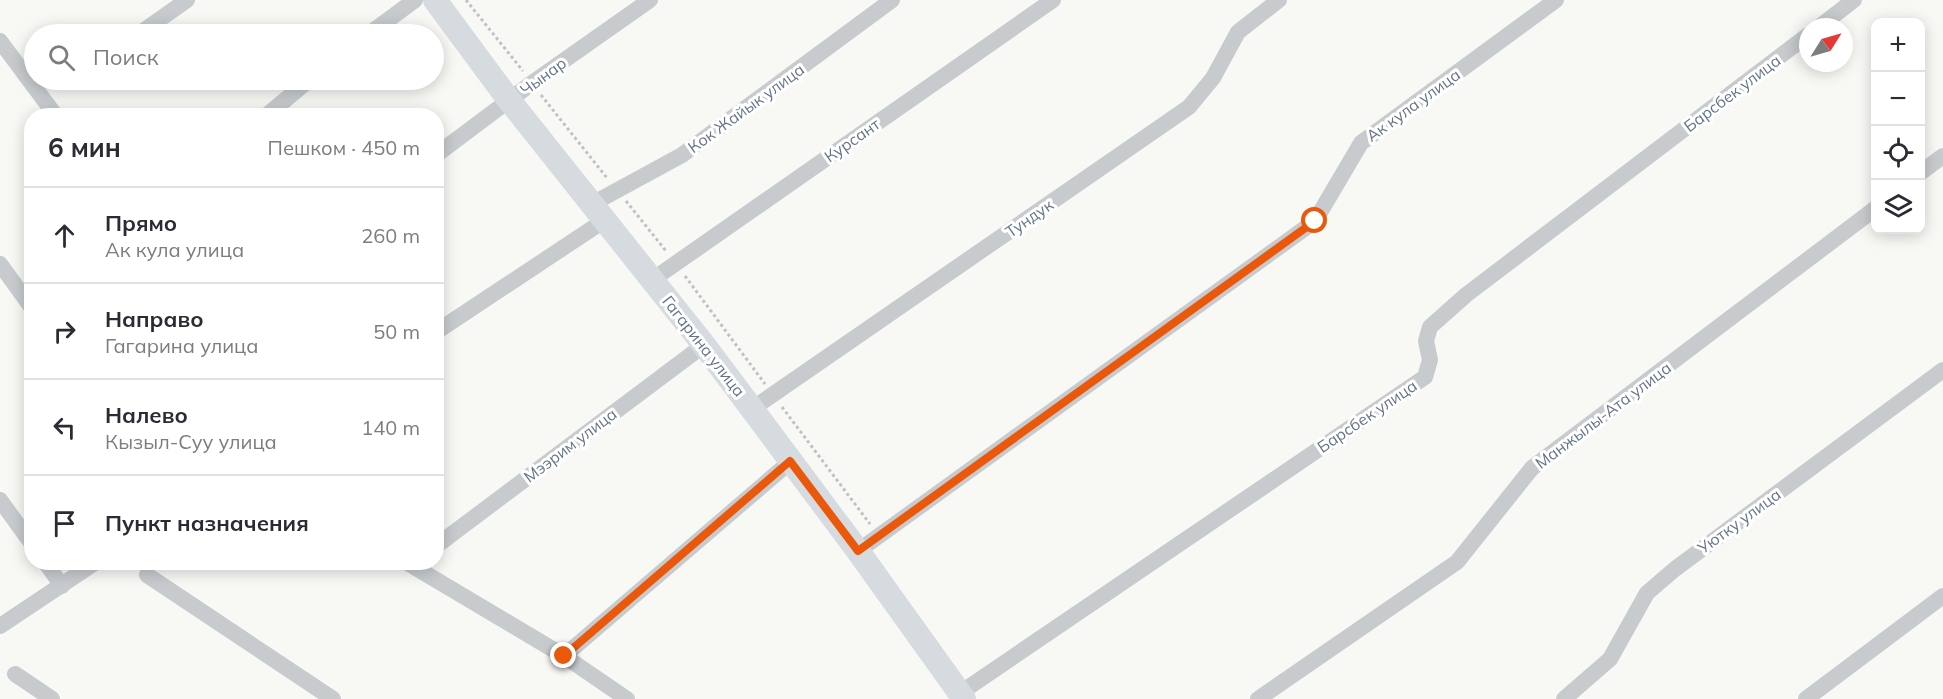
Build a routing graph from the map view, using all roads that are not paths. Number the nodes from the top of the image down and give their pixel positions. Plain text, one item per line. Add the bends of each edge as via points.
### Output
1 (188, 0) edge
2 (415, 0) edge
3 (435, 0) edge
4 (650, 0) edge
5 (892, 0) edge
6 (1053, 0) edge
7 (1279, 0) edge
8 (1556, 0) edge
9 (1854, 0) edge
10 (1831, 18) edge
11 (153, 24) edge
12 (383, 24) edge
13 (0, 41) edge
14 (1799, 42) edge
15 (24, 73) edge
16 (37, 90) edge
17 (297, 90) edge
18 (509, 100) junction
19 (50, 108) edge
20 (276, 108) edge
21 (444, 149) edge
22 (1943, 156) edge
23 (1925, 169) edge
24 (1871, 211) edge
25 (599, 212) junction
26 (0, 264) edge
27 (652, 280) junction
28 (24, 297) edge
29 (444, 326) edge
30 (704, 345) junction
31 (1943, 370) edge
32 (752, 409) junction
33 (790, 461) junction
34 (0, 500) edge
35 (24, 533) edge
36 (444, 540) edge
37 (858, 551) junction
38 (51, 570) edge
39 (85, 570) edge
40 (420, 570) edge
41 (147, 575) dead end
42 (62, 586) junction
43 (1943, 596) edge
44 (0, 626) edge
45 (564, 656) junction
46 (15, 674) dead end
47 (962, 696) edge
48 (52, 699) edge
49 (333, 699) edge
50 (627, 699) edge
51 (1258, 699) edge
52 (1564, 699) edge
53 (1806, 699) edge

1 - 11 street
2 - 12 street
3 - 18 main road, Гагарина улица
4 - 18 street, Чынар
5 - 25 street, Кок Жайык улица
6 - 27 street, Курсант
7 - 32 street, Тундук via 1238,32 1213,78 1189,107
8 - 37 street, Ак кула улица via 1361,143 1315,221
9 - 10 street
13 - 15 street
14 - 47 street, Барсбек улица via 1466,295 1430,327 1426,341 1430,360 1425,377
16 - 19 street
17 - 20 street
18 - 21 street, Чынар
18 - 25 main road, Гагарина улица
22 - 23 street
24 - 51 street, Манжылы-Ата улица via 1532,468 1456,562
25 - 27 main road, Гагарина улица
25 - 29 street, Кок Жайык улица
26 - 28 street
27 - 30 main road, Гагарина улица
30 - 32 main road, Гагарина улица
30 - 36 street, Мээрим улица
31 - 52 street, Уютку улица via 1647,592 1610,659
32 - 33 main road, Гагарина улица
33 - 37 main road, Гагарина улица
33 - 45 street
34 - 35 street
37 - 47 main road, Гагарина улица
38 - 42 street
39 - 42 street
40 - 45 street
41 - 49 street
42 - 44 street
43 - 53 street
45 - 50 street
46 - 48 street

